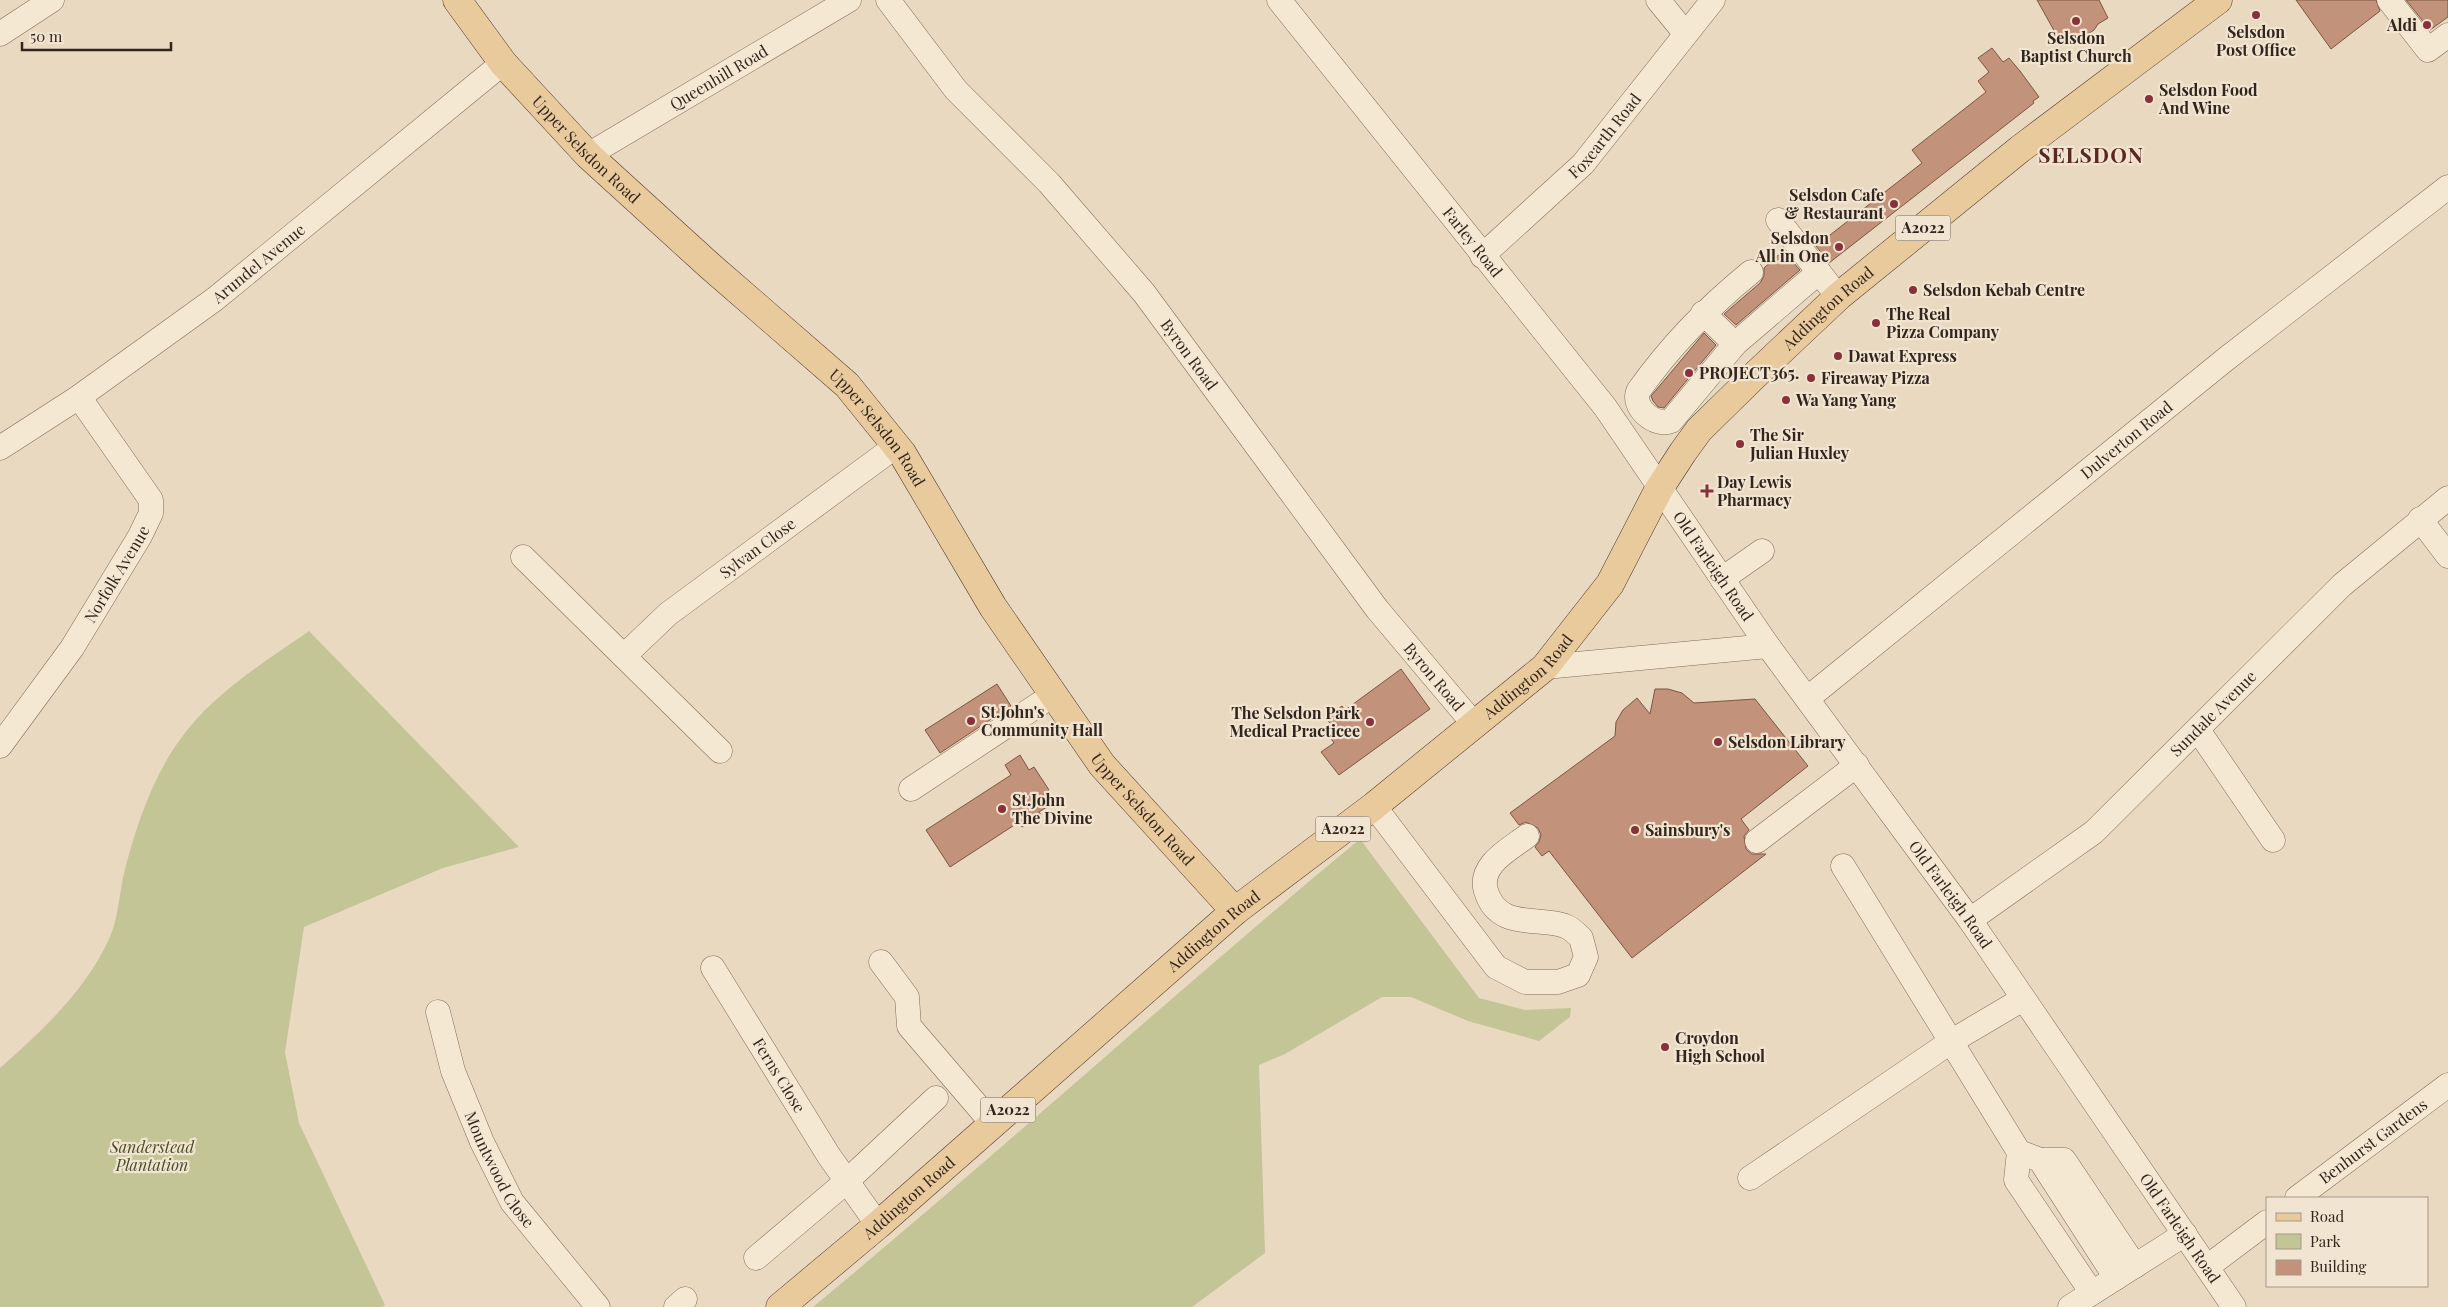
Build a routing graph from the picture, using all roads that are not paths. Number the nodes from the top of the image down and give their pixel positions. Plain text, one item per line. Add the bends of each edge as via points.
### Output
1 (52, 0) edge
2 (457, 0) edge
3 (849, 0) edge
4 (888, 0) edge
5 (1280, 0) edge
6 (1658, 0) edge
7 (1713, 0) edge
8 (2218, 0) edge
9 (2389, 0) edge
10 (1685, 33) junction
11 (0, 34) edge
12 (2448, 34) edge
13 (503, 63) junction
14 (588, 155) junction
15 (2448, 187) edge
16 (1778, 220) dead end
17 (1482, 256) junction
18 (1750, 272) dead end
19 (1820, 272) junction
20 (1839, 296) junction
21 (1703, 313) junction
22 (1735, 344) junction
23 (79, 397) junction
24 (1671, 421) junction
25 (896, 446) junction
26 (0, 448) edge
27 (1683, 452) junction
28 (1658, 489) junction
29 (2448, 498) edge
30 (2420, 519) junction
31 (1762, 551) dead end
32 (2448, 556) edge
33 (523, 557) dead end
34 (1722, 579) junction
35 (1768, 646) junction
36 (624, 656) junction
37 (1545, 667) junction
38 (1053, 695) junction
39 (1808, 698) junction
40 (1473, 723) junction
41 (2198, 730) junction
42 (0, 746) edge
43 (720, 751) dead end
44 (1857, 765) junction
45 (910, 789) dead end
46 (1374, 806) junction
47 (1527, 836) dead end
48 (2273, 840) dead end
49 (1756, 841) dead end
50 (1843, 866) dead end
51 (1235, 911) junction
52 (1970, 920) junction
53 (881, 962) dead end
54 (713, 968) dead end
55 (2023, 998) junction
56 (438, 1012) dead end
57 (1952, 1041) junction
58 (2448, 1085) edge
59 (936, 1098) dead end
60 (993, 1124) junction
61 (2029, 1156) junction
62 (1750, 1178) dead end
63 (847, 1181) junction
64 (2298, 1197) edge
65 (2266, 1223) edge
66 (878, 1225) junction
67 (2185, 1234) junction
68 (756, 1258) dead end
69 (2207, 1267) junction
70 (2125, 1272) junction
71 (2092, 1293) junction
72 (598, 1307) edge
73 (780, 1307) edge
74 (2070, 1307) edge
75 (2234, 1307) edge

1 - 11 street
2 - 13 main road, Upper Selsdon Road
3 - 14 street, Queenhill Road
4 - 40 street, Byron Road via 956,90 1049,182 1144,293 1377,609
5 - 17 street, Farley Road
6 - 10 street
7 - 10 street, Foxearth Road
8 - 20 main road, Addington Road / A2022 via 2020,149
9 - 12 street via 2428,50
10 - 17 street, Foxearth Road via 1583,164
13 - 14 main road, Upper Selsdon Road
13 - 23 street, Arundel Avenue via 215,299
14 - 25 main road, Upper Selsdon Road via 846,386
15 - 39 street, Dulverton Road via 2226,359
16 - 19 street
17 - 28 street, Farley Road via 1604,407
18 - 21 street
19 - 20 street
19 - 22 street
20 - 27 main road, Addington Road / A2022 via 1699,430
21 - 22 street
21 - 24 street via 1637,393 1638,405 1650,418 1660,423
22 - 24 street
23 - 26 street, Arundel Avenue
23 - 42 street, Norfolk Avenue via 151,500 151,513 72,648
24 - 27 street
25 - 36 street, Sylvan Close via 676,608
25 - 38 main road, Upper Selsdon Road via 992,607
27 - 28 main road, Addington Road / A2022
28 - 34 street, Old Farleigh Road
28 - 37 main road, Addington Road / A2022 via 1610,584
29 - 30 street, Sundale Avenue
30 - 32 street
30 - 41 street, Sundale Avenue via 2342,585
31 - 34 street
33 - 36 street
34 - 35 street, Old Farleigh Road
35 - 37 street
35 - 39 street, Old Farleigh Road
36 - 43 street
37 - 40 main road, Addington Road / A2022
38 - 45 street
38 - 51 main road, Upper Selsdon Road via 1102,765
39 - 44 street, Old Farleigh Road
40 - 46 main road, Addington Road / A2022
41 - 48 street
41 - 52 street, Sundale Avenue via 2094,832
44 - 49 street
44 - 52 street, Old Farleigh Road
46 - 47 street via 1496,967 1525,982 1558,982 1578,975 1586,957 1581,938 1566,926 1523,921 1505,915 1489,901 1484,885 1491,863
46 - 51 main road, Addington Road / A2022
50 - 57 street
51 - 60 main road, Addington Road / A2022
52 - 55 street, Old Farleigh Road
53 - 60 street via 907,997 909,1026
54 - 63 street, Ferns Close
55 - 57 street
55 - 67 street, Old Farleigh Road
56 - 72 street, Mountwood Close via 453,1072 482,1142 512,1202
57 - 61 street
57 - 62 street
58 - 64 street, Benhurst Gardens
59 - 63 street
60 - 66 main road, Addington Road / A2022
61 - 70 street via 2064,1160
61 - 71 street via 2016,1180
63 - 66 street, Ferns Close
63 - 68 street
65 - 69 street
66 - 73 main road, Addington Road / A2022
67 - 69 street, Old Farleigh Road
67 - 70 street
69 - 75 street, Old Farleigh Road
70 - 71 street
71 - 74 street

